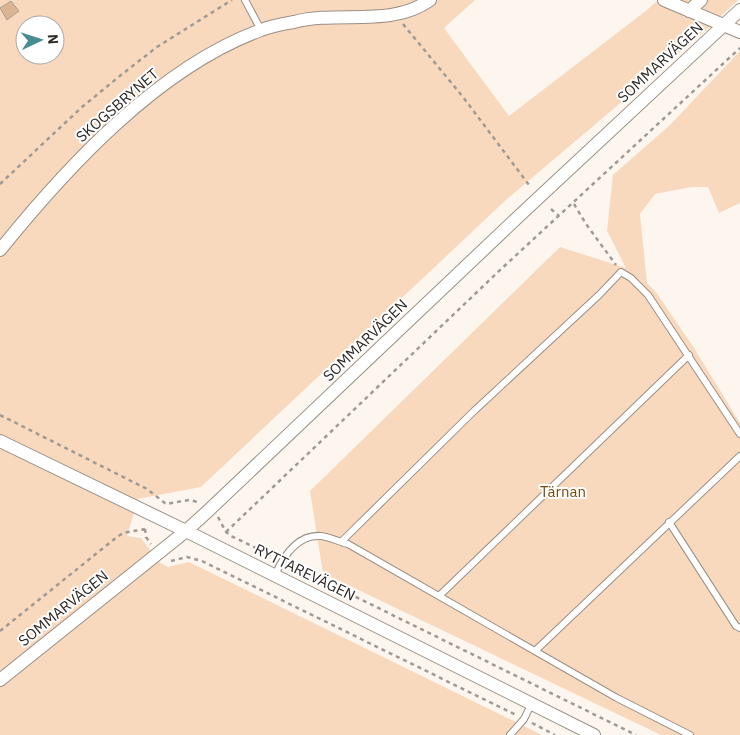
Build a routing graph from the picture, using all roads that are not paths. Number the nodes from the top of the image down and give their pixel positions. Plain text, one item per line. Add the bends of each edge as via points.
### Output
1 (245, 0) edge
2 (430, 0) edge
3 (664, 0) edge
4 (701, 0) edge
5 (740, 10) edge
6 (689, 11) junction
7 (723, 25) junction
8 (261, 30) junction
9 (740, 32) edge
10 (0, 250) edge
11 (689, 355) junction
12 (740, 434) edge
13 (0, 441) edge
14 (740, 456) edge
15 (669, 522) junction
16 (186, 531) junction
17 (341, 542) junction
18 (275, 575) junction
19 (439, 596) junction
20 (740, 628) edge
21 (535, 651) junction
22 (0, 680) edge
23 (532, 703) junction
24 (510, 735) edge
25 (594, 735) edge
26 (690, 735) edge

1 - 8 lane
2 - 8 street, SKOGSBRYNET via 396,15 310,18
3 - 6 street
4 - 6 street
5 - 7 street, SOMMARVÄGEN
6 - 7 street
7 - 9 street
7 - 16 street, SOMMARVÄGEN
8 - 10 street, SKOGSBRYNET via 219,48 159,87 91,148 37,204
11 - 12 lane
11 - 17 lane via 648,295 621,272
11 - 19 lane
13 - 16 street, RYTTAREVÄGEN
14 - 15 lane
15 - 20 lane
15 - 21 lane
16 - 18 street, RYTTAREVÄGEN
16 - 22 street, SOMMARVÄGEN
17 - 18 lane via 320,536 306,538 293,546
17 - 19 lane
18 - 23 street, RYTTAREVÄGEN
19 - 21 lane
21 - 26 lane
23 - 24 lane
23 - 25 street, RYTTAREVÄGEN

